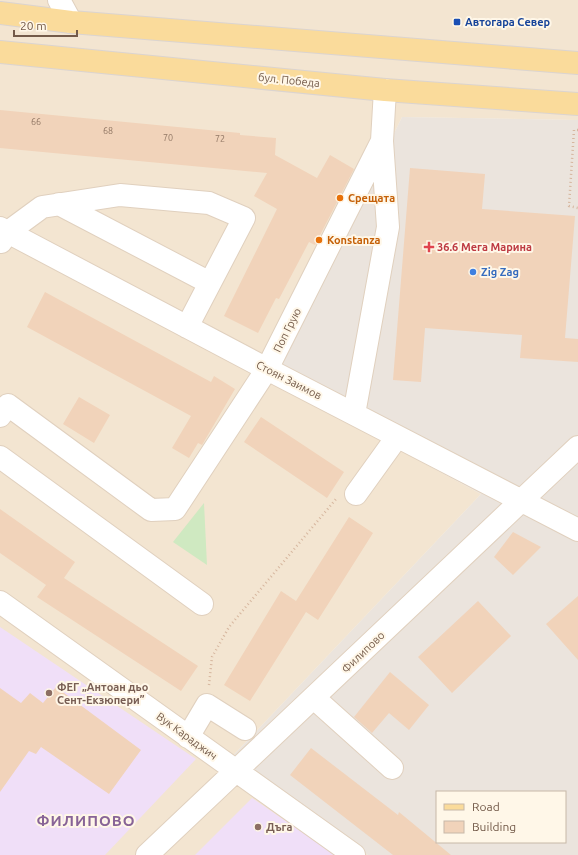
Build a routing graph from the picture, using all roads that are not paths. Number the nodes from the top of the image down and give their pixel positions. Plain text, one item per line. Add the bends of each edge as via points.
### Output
1 (59, 0) edge
2 (0, 13) edge
3 (71, 22) junction
4 (0, 52) edge
5 (578, 63) edge
6 (385, 90) junction
7 (578, 104) edge
8 (382, 140) junction
9 (59, 204) junction
10 (3, 234) edge
11 (210, 283) junction
12 (187, 327) junction
13 (267, 369) junction
14 (354, 414) junction
15 (0, 416) edge
16 (397, 437) junction
17 (578, 447) edge
18 (0, 457) edge
19 (356, 494) road end
20 (521, 501) junction
21 (578, 530) edge
22 (0, 602) edge
23 (202, 604) dead end
24 (314, 698) junction
25 (245, 728) dead end
26 (188, 737) junction
27 (392, 768) dead end
28 (237, 772) junction
29 (147, 855) edge
30 (354, 855) edge

1 - 3 street
2 - 3 main road
3 - 5 main road
4 - 6 main road, бул. Победа
6 - 7 main road, бул. Победа
6 - 8 street
8 - 13 street, Поп Грую
8 - 14 street via 388,227
9 - 10 street via 42,207
9 - 11 street
9 - 11 street via 120,195 209,203 244,218
10 - 12 street, Стоян Заимов
11 - 12 street
12 - 13 street, Стоян Заимов
13 - 14 street, Стоян Заимов
13 - 15 street, Поп Грую via 175,509 151,510 8,405
14 - 16 street, Стоян Заимов
16 - 19 street
16 - 20 street, Стоян Заимов
17 - 20 street, Филипово
18 - 23 street
20 - 21 street, Стоян Заимов
20 - 24 street, Филипово
22 - 26 street, Вук Караджич
24 - 27 street
24 - 28 street, Филипово
25 - 26 street via 207,705
26 - 28 street, Вук Караджич
28 - 29 street, Филипово
28 - 30 street, Вук Караджич

